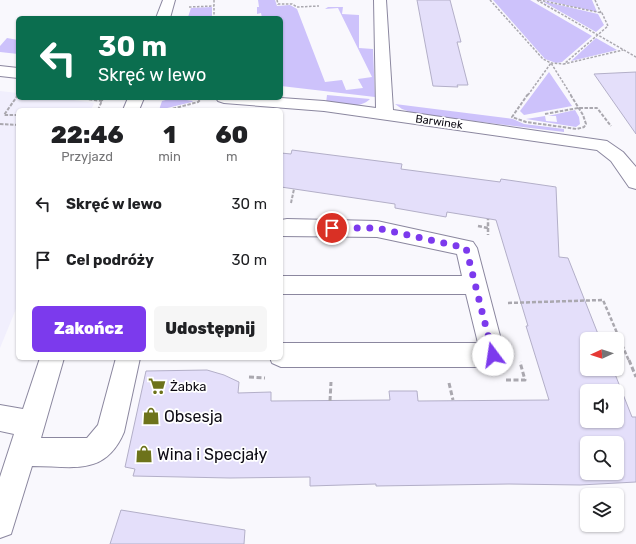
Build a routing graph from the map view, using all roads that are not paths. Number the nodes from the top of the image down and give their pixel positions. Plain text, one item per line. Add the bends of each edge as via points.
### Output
1 (169, 0) edge
2 (380, 0) edge
3 (164, 16) edge
4 (0, 71) edge
5 (16, 73) edge
6 (249, 100) edge
7 (385, 114) junction
8 (636, 182) edge
9 (283, 228) edge
10 (283, 285) edge
11 (475, 285) junction
12 (283, 355) edge
13 (51, 360) edge
14 (128, 360) edge
15 (0, 418) edge
16 (31, 424) junction
17 (22, 452) junction
18 (0, 523) edge

1 - 3 street
2 - 7 street
4 - 5 street
6 - 7 street, Barwinek
7 - 8 street, Barwinek via 601,146 620,158
9 - 11 street via 377,228 466,248
10 - 11 street
11 - 12 street via 493,355
13 - 16 street
14 - 17 street via 110,432 96,449 90,452
15 - 16 street
16 - 17 street
17 - 18 street

